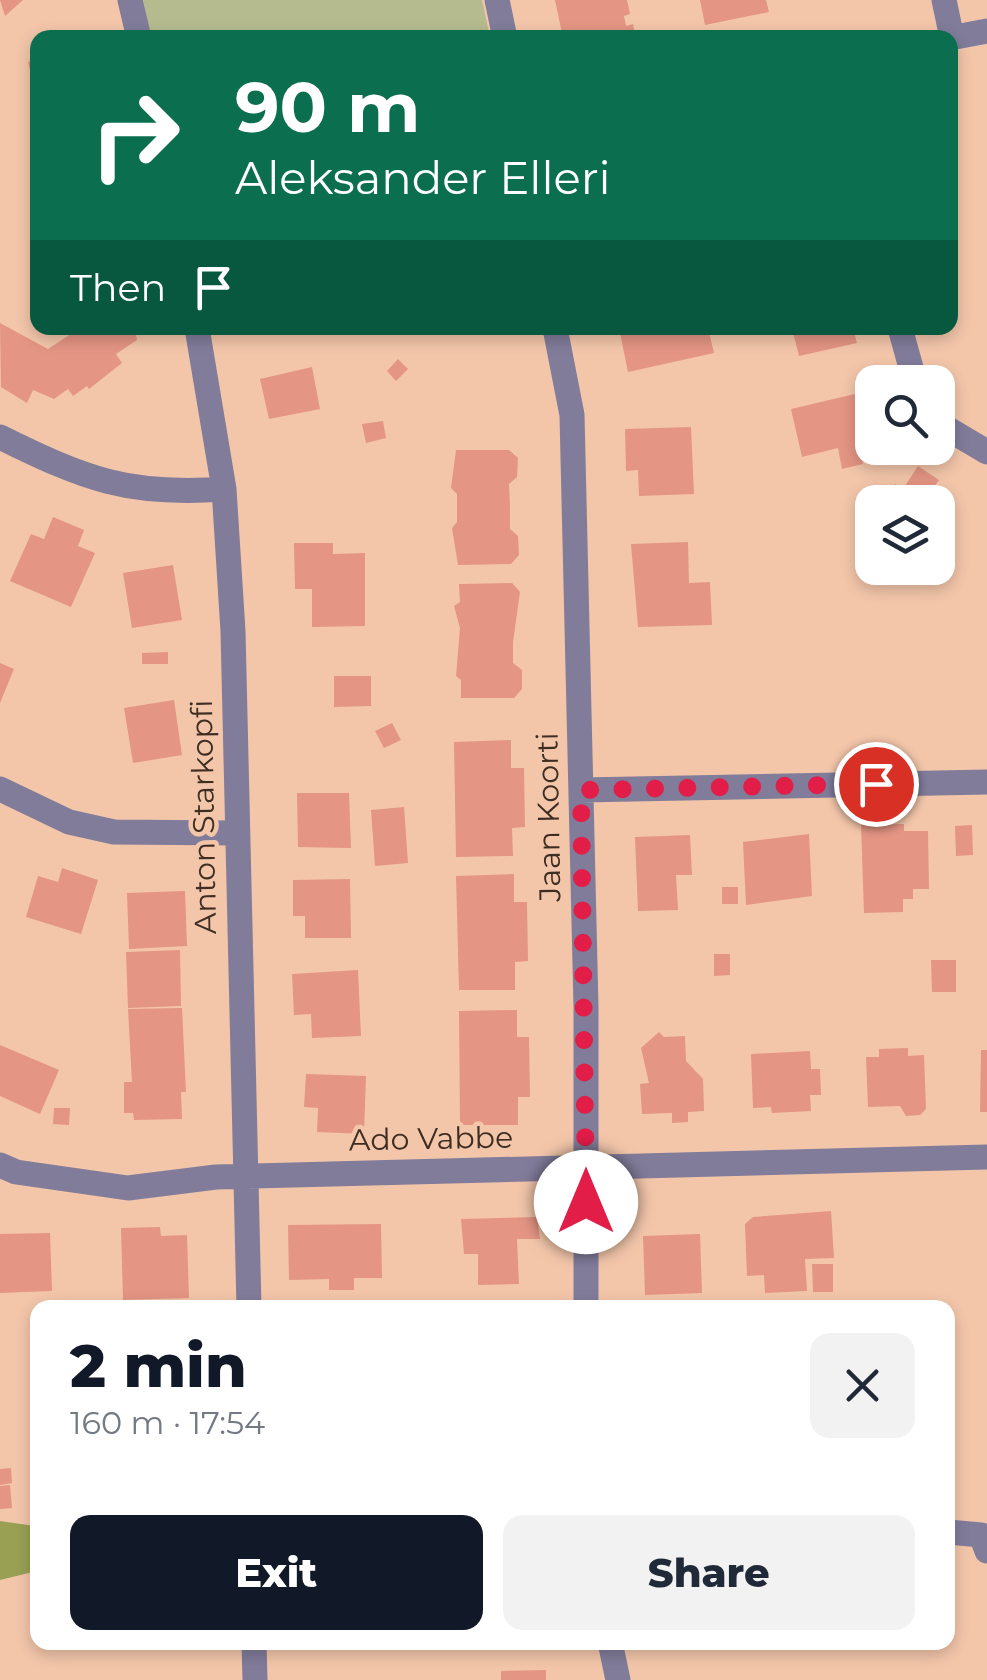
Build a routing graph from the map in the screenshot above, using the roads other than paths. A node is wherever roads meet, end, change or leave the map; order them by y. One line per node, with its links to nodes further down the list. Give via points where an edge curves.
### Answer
1 (130, 0): 4 (street)
2 (497, 0): 5 (street)
3 (944, 0): 6 (street)
4 (137, 30)
5 (503, 30)
6 (950, 30)
7 (987, 30): 8 (street)
8 (958, 36)
9 (198, 335): 16 (street, Anton Starkopfi)
10 (556, 335): 19 (street, Jaan Koorti, via 572,415)
11 (902, 335): 12 (street)
12 (910, 365)
13 (955, 432): 15 (street)
14 (0, 437): 16 (street, via 130,490)
15 (987, 452)
16 (224, 489): 20 (street, Anton Starkopfi)
17 (987, 782): 19 (street)
18 (0, 790): 20 (street, via 69,822 114,832)
19 (581, 790): 23 (street, Jaan Koorti)
20 (236, 832): 24 (street, Anton Starkopfi)
21 (987, 1157): 23 (street, Ado Vabbe)
22 (0, 1165): 24 (street, Ado Vabbe, via 128,1188)
23 (586, 1167): 24 (street, Ado Vabbe); 26 (street, Jaan Koorti)
24 (246, 1176): 25 (street, Anton Starkopfi)
25 (248, 1300)
26 (586, 1300)
27 (955, 1533): 28 (street, via 981,1535)
28 (987, 1550)
29 (254, 1650): 31 (street)
30 (612, 1650): 32 (street)
31 (255, 1680)
32 (618, 1680)

